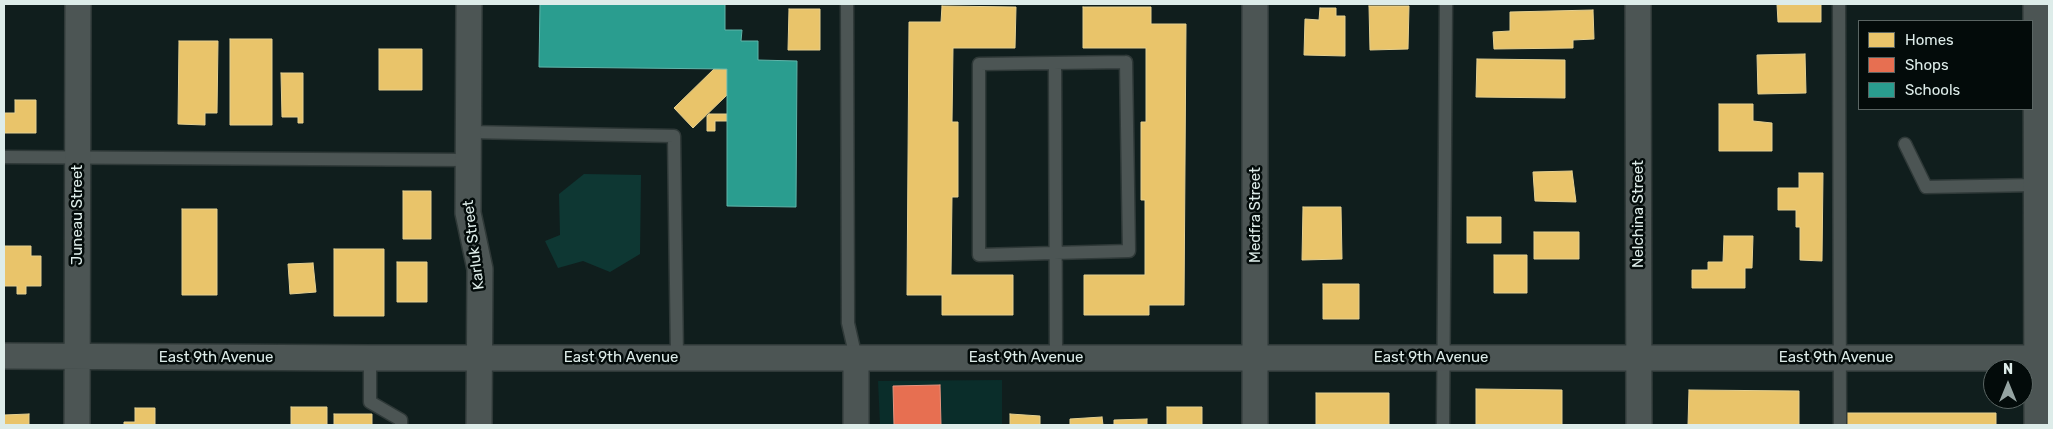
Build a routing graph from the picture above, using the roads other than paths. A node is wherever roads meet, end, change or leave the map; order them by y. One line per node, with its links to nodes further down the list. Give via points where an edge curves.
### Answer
1 (78, 4): 13 (street, Juneau Street)
2 (469, 4): 10 (street, Karluk Street)
3 (847, 4): 22 (lane, via 848,323)
4 (1255, 4): 24 (street, Medfra Street)
5 (1446, 4): 25 (lane)
6 (1638, 4): 26 (street, Nelchina Street)
7 (1839, 4): 27 (lane)
8 (2036, 4): 15 (street)
9 (1055, 63): 16 (lane); 16 (lane, via 1126,62 1129,251); 16 (lane, via 979,64 979,254)
10 (468, 132): 14 (street, Karluk Street); 21 (lane, via 674,136)
11 (1906, 144): 15 (lane, via 1926,187)
12 (4, 157): 13 (lane)
13 (78, 157): 14 (lane); 18 (street, Juneau Street)
14 (468, 160): 20 (street, Karluk Street, via 468,213 480,269)
15 (2036, 185): 28 (street)
16 (1056, 254): 23 (lane)
17 (4, 356): 18 (street, East 9th Avenue)
18 (77, 358): 19 (street, East 9th Avenue); 29 (street, Juneau Street)
19 (370, 358): 20 (street, East 9th Avenue); 30 (lane, via 370,402 401,420)
20 (480, 358): 21 (street, East 9th Avenue); 31 (street, Karluk Street)
21 (677, 358): 22 (street, East 9th Avenue)
22 (856, 358): 23 (street, East 9th Avenue); 32 (street)
23 (1056, 358): 24 (street, East 9th Avenue)
24 (1256, 358): 25 (street, East 9th Avenue); 33 (street, Medfra Street)
25 (1443, 358): 26 (street, East 9th Avenue); 34 (lane)
26 (1639, 358): 27 (street, East 9th Avenue); 35 (street, Nelchina Street)
27 (1840, 358): 28 (street, East 9th Avenue); 36 (lane)
28 (2043, 358): 37 (street)
29 (77, 425)
30 (401, 425)
31 (479, 425)
32 (856, 425)
33 (1255, 425)
34 (1443, 425)
35 (1639, 425)
36 (1840, 425)
37 (2037, 425)

